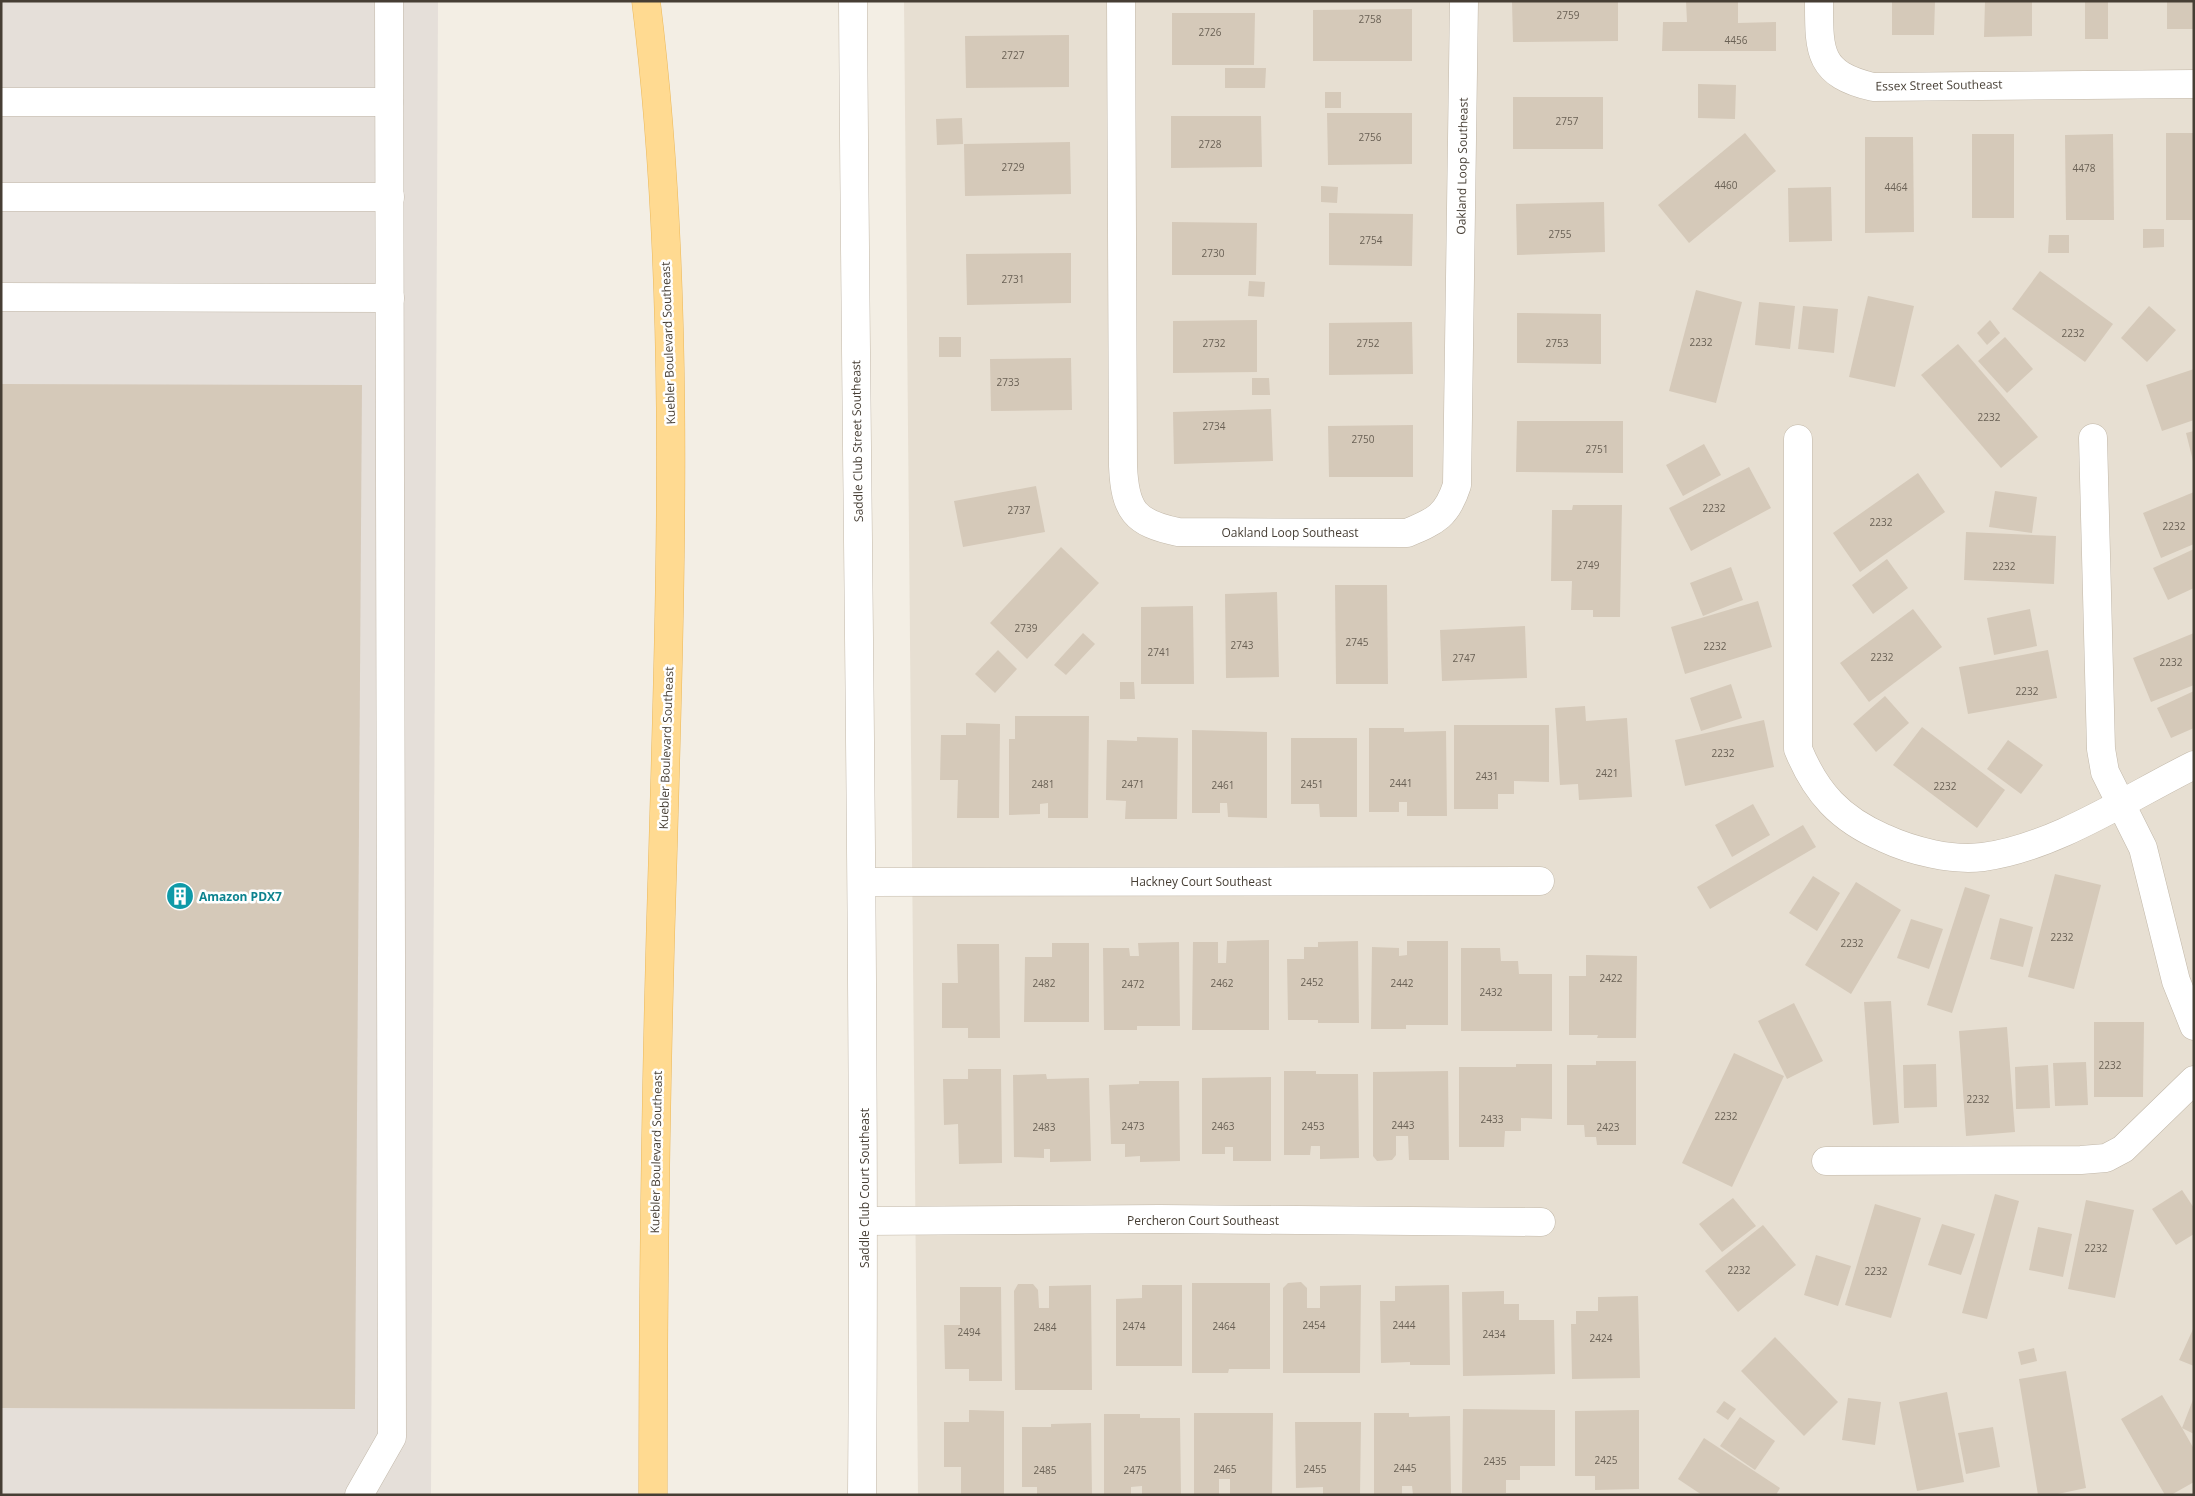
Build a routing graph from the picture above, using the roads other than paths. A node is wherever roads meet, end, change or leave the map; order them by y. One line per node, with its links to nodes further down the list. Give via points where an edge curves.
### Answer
1 (389, 1): 9 (street)
2 (646, 1): 26 (main road, Kuebler Boulevard Southeast, via 664,214 671,444 654,1199)
3 (853, 1): 19 (street, Saddle Club Street Southeast)
4 (1121, 1): 5 (street, Oakland Loop Southeast, via 1123,466 1124,491 1133,511 1153,527 1178,532 1377,533 1407,533 1433,522 1451,504 1457,485)
5 (1464, 1)
6 (1819, 1): 7 (street, Essex Street Southeast, via 1823,55 1834,72 1851,82 1873,87)
7 (2194, 84)
8 (1, 102): 9 (street)
9 (389, 102): 11 (street)
10 (1, 197): 11 (street)
11 (390, 197): 13 (street)
12 (1, 296): 13 (street)
13 (390, 298): 25 (street, via 392,1437)
14 (2093, 438): 17 (street, via 2101,748 2105,772)
15 (1798, 439): 17 (street, via 1798,748 1819,791 1856,823 1907,848 1947,856 1982,858 2018,850)
16 (2194, 764): 17 (street)
17 (2122, 804): 20 (street, via 2143,848 2176,981)
18 (1540, 880): 19 (street, Hackney Court Southeast)
19 (862, 882): 23 (street, Saddle Club Court Southeast)
20 (2194, 1026)
21 (2194, 1080): 22 (street, via 2123,1149 2106,1158)
22 (1826, 1161)
23 (864, 1221): 24 (street, Percheron Court Southeast); 27 (street, Saddle Club Court Southeast)
24 (1541, 1222)
25 (359, 1495)
26 (653, 1495)
27 (862, 1495)

